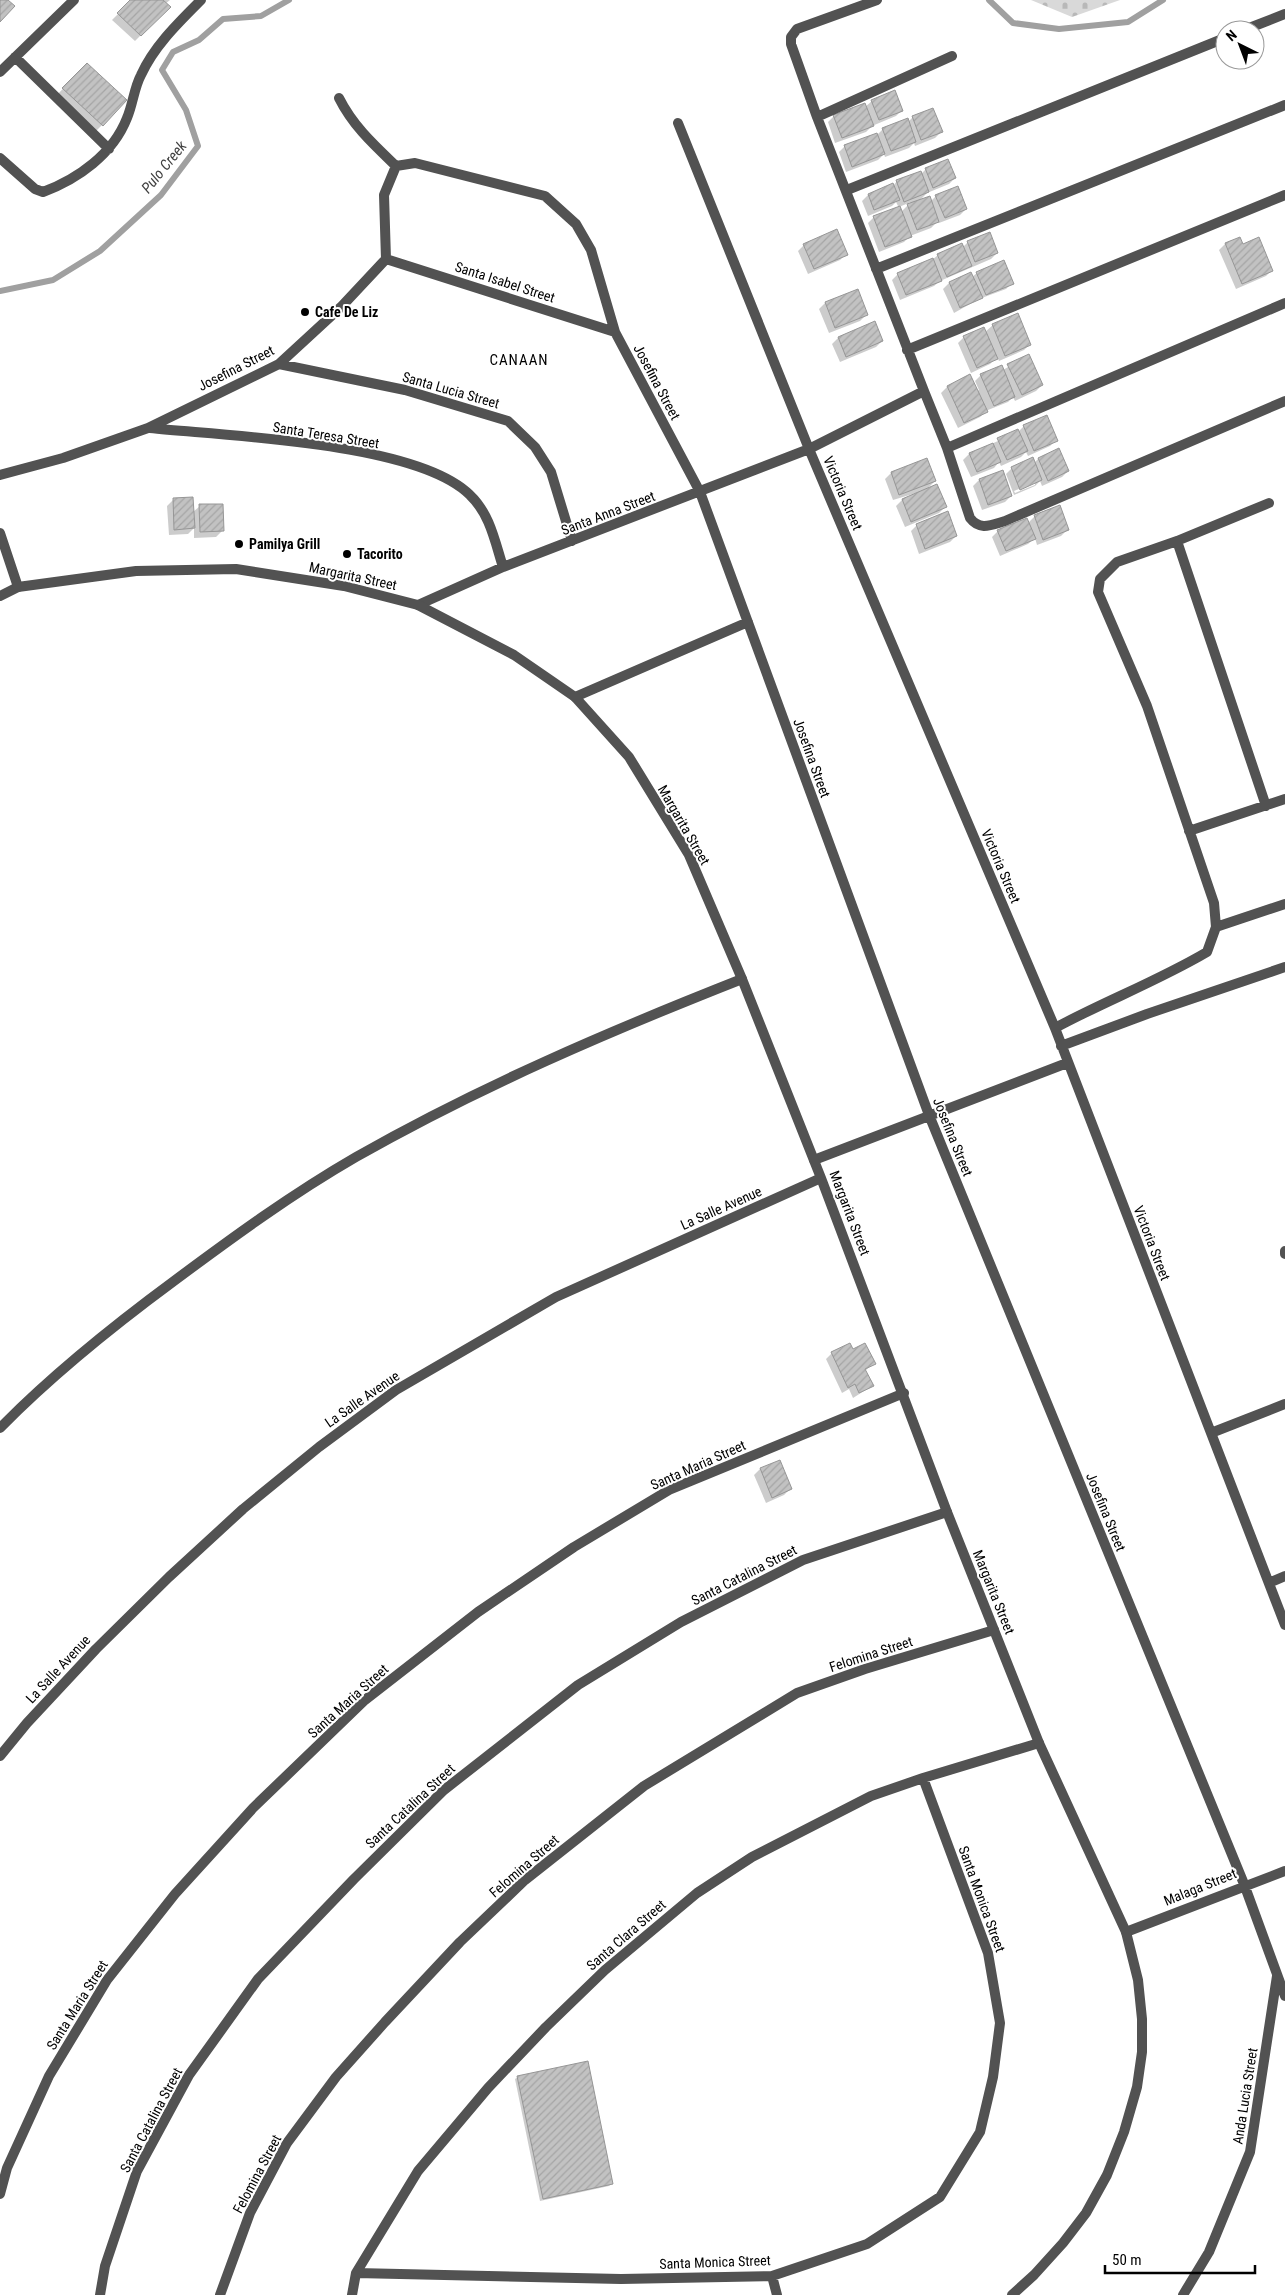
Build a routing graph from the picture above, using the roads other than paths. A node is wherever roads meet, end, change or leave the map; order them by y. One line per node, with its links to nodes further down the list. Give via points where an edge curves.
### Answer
1 (74, 0): 7 (street)
2 (201, 0): 14 (street, via 173,29 140,75 121,132)
3 (877, 0): 12 (street, via 797,29 792,37 791,44)
4 (1285, 14): 5 (street)
5 (1265, 22)
6 (1215, 42): 17 (street)
7 (15, 56): 9 (street); 14 (street)
8 (952, 56): 12 (street)
9 (0, 72)
10 (339, 98): 16 (street, via 360,132)
11 (1285, 105): 20 (street)
12 (817, 117): 17 (street)
13 (678, 123): 29 (street, Victoria Street)
14 (109, 150): 15 (street, via 80,172 43,192)
15 (0, 158)
16 (396, 166): 19 (street, via 384,195); 22 (street, Josefina Street, via 416,162 545,196 576,224 591,250)
17 (847, 190): 20 (street)
18 (1285, 195): 23 (street)
19 (386, 259): 22 (street, Santa Isabel Street); 24 (street, Josefina Street, via 342,306)
20 (876, 269): 23 (street)
21 (1285, 303): 28 (street)
22 (615, 332): 31 (street, Josefina Street)
23 (907, 350): 25 (street)
24 (279, 364): 27 (street, Josefina Street); 34 (street, Santa Lucia Street, via 405,390 508,420 535,447 551,472)
25 (924, 390): 28 (street); 29 (street, Santa Anna Street)
26 (1285, 401): 28 (street, via 1005,521 983,527 970,518)
27 (148, 428): 30 (street, Josefina Street, via 63,458); 36 (street, Santa Teresa Street, via 348,449 444,476 470,495 488,520)
28 (947, 448)
29 (809, 449): 31 (street, Santa Anna Street); 49 (street, Victoria Street)
30 (0, 475)
31 (700, 492): 34 (street, Santa Anna Street); 40 (street, Josefina Street)
32 (1269, 503): 35 (street)
33 (0, 533): 37 (street)
34 (572, 541): 36 (street, Santa Anna Street)
35 (1177, 542): 43 (street); 44 (street, via 1117,562 1100,579 1098,592 1147,706)
36 (503, 567): 39 (street, Santa Anna Street)
37 (18, 587): 38 (street, Margarita Street); 39 (street, Margarita Street, via 136,570 236,569 344,586)
38 (0, 596)
39 (418, 605): 41 (street, Margarita Street, via 514,655)
40 (748, 622): 41 (street); 52 (street, Josefina Street)
41 (575, 697): 48 (street, Margarita Street, via 628,757 688,855)
42 (1285, 799): 43 (street)
43 (1266, 806): 44 (street)
44 (1189, 831): 46 (street, via 1214,903)
45 (1285, 904): 46 (street)
46 (1216, 927): 49 (street, via 1207,952)
47 (1285, 967): 50 (street)
48 (742, 979): 53 (street, Margarita Street); 57 (street, via 617,1028 462,1101 356,1158 254,1221 128,1314 32,1395)
49 (1055, 1028): 50 (street, Victoria Street)
50 (1061, 1046): 51 (street, Victoria Street)
51 (1067, 1063): 52 (street); 58 (street, Victoria Street)
52 (929, 1115): 53 (street); 68 (street, Josefina Street)
53 (814, 1160): 54 (street, Margarita Street)
54 (821, 1178): 55 (street, Margarita Street); 65 (street, La Salle Avenue, via 556,1297 396,1390 304,1459 189,1558 96,1649)
55 (904, 1393): 59 (street, Margarita Street); 72 (street, Santa Maria Street, via 669,1490 574,1547 486,1607 365,1700 253,1808 175,1894 107,1980 49,2076 7,2168)
56 (1285, 1404): 58 (street)
57 (0, 1428)
58 (1211, 1434): 61 (street, Victoria Street)
59 (947, 1512): 63 (street, Margarita Street); 75 (street, Santa Catalina Street, via 803,1560 681,1622 578,1685 444,1790 258,1979 189,2075 137,2171 105,2266)
60 (1285, 1576): 61 (street)
61 (1269, 1583): 62 (street, Victoria Street)
62 (1285, 1625)
63 (994, 1630): 64 (street, Margarita Street); 76 (street, Felomina Street, via 797,1693 644,1786 525,1880 460,1942 385,2022 336,2077 287,2143 250,2213)
64 (1039, 1744): 66 (street, Santa Clara Street); 69 (street, Margarita Street)
65 (0, 1756)
66 (923, 1778): 73 (street, Santa Clara Street, via 871,1796 752,1857 697,1893 605,1970 488,2088 418,2171); 74 (street, Santa Monica Street, via 988,1953 1000,2023 993,2078 980,2132 940,2197 866,2244)
67 (1285, 1870): 68 (street, Malaga Street)
68 (1244, 1884): 69 (street, Malaga Street); 70 (street, Josefina Street)
69 (1126, 1932): 79 (street, Margarita Street, via 1138,1980 1142,2052 1137,2087 1124,2132 1108,2175 1086,2212 1063,2243)
70 (1277, 1976): 71 (street, Josefina Street); 80 (street, Anda Lucia Street, via 1250,2152 1209,2252)
71 (1285, 1996)
72 (0, 2194)
73 (356, 2273): 74 (street, Santa Monica Street, via 621,2279); 77 (street, Santa Clara Street)
74 (772, 2276): 78 (street)
75 (100, 2295)
76 (220, 2295)
77 (352, 2295)
78 (777, 2295)
79 (1012, 2295)
80 (1183, 2295)

